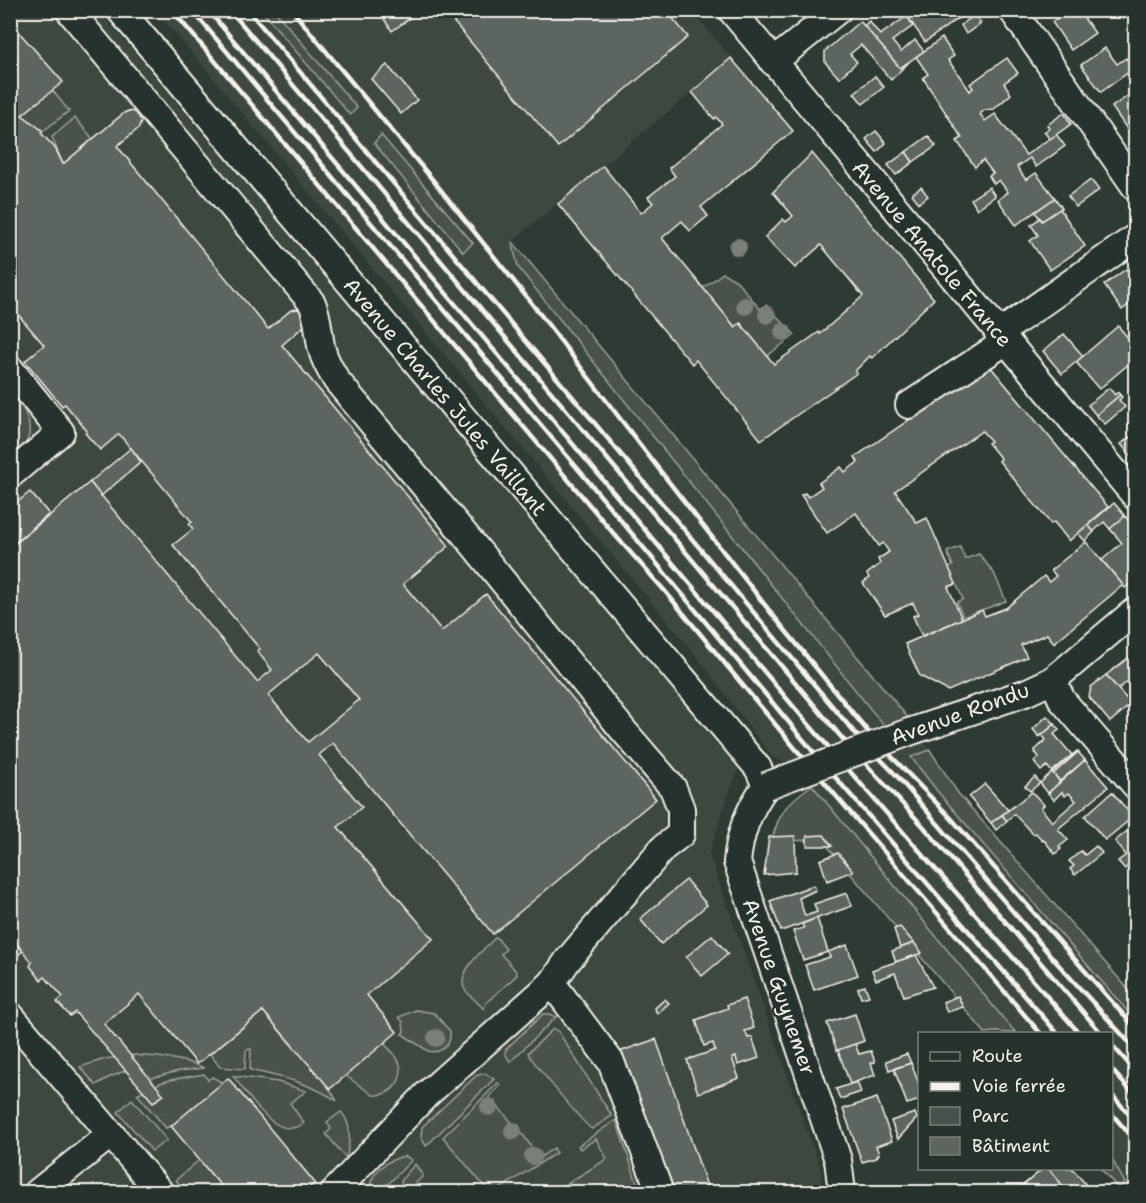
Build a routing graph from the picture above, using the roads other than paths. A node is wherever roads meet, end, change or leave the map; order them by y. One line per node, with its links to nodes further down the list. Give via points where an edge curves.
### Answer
1 (69, 10): 18 (street, via 312,303 326,363 337,381 674,788 681,808 681,834 663,848)
2 (120, 10): 16 (street, Avenue Charles Jules Vaillant, via 758,768)
3 (731, 10): 6 (street, Avenue Anatole France)
4 (838, 10): 6 (street)
5 (1012, 10): 7 (street)
6 (773, 62): 9 (street, Avenue Anatole France)
7 (1136, 188)
8 (1136, 237): 9 (street)
9 (1002, 338): 11 (street); 13 (street, Avenue Anatole France)
10 (10, 369): 12 (street, via 61,432)
11 (909, 405)
12 (10, 475)
13 (1136, 497)
14 (1136, 610): 15 (street, Avenue Rondu)
15 (1053, 680): 16 (street, Avenue Rondu, bridge); 17 (street, via 1062,700)
16 (766, 786): 25 (street, Avenue Guynemer, via 740,836 737,862 838,1160)
17 (1136, 786)
18 (552, 983): 21 (street, via 426,1095); 24 (street, via 611,1062)
19 (10, 1015): 20 (street)
20 (111, 1134): 22 (street); 23 (street)
21 (344, 1189)
22 (38, 1192)
23 (160, 1192)
24 (660, 1192)
25 (842, 1192)

